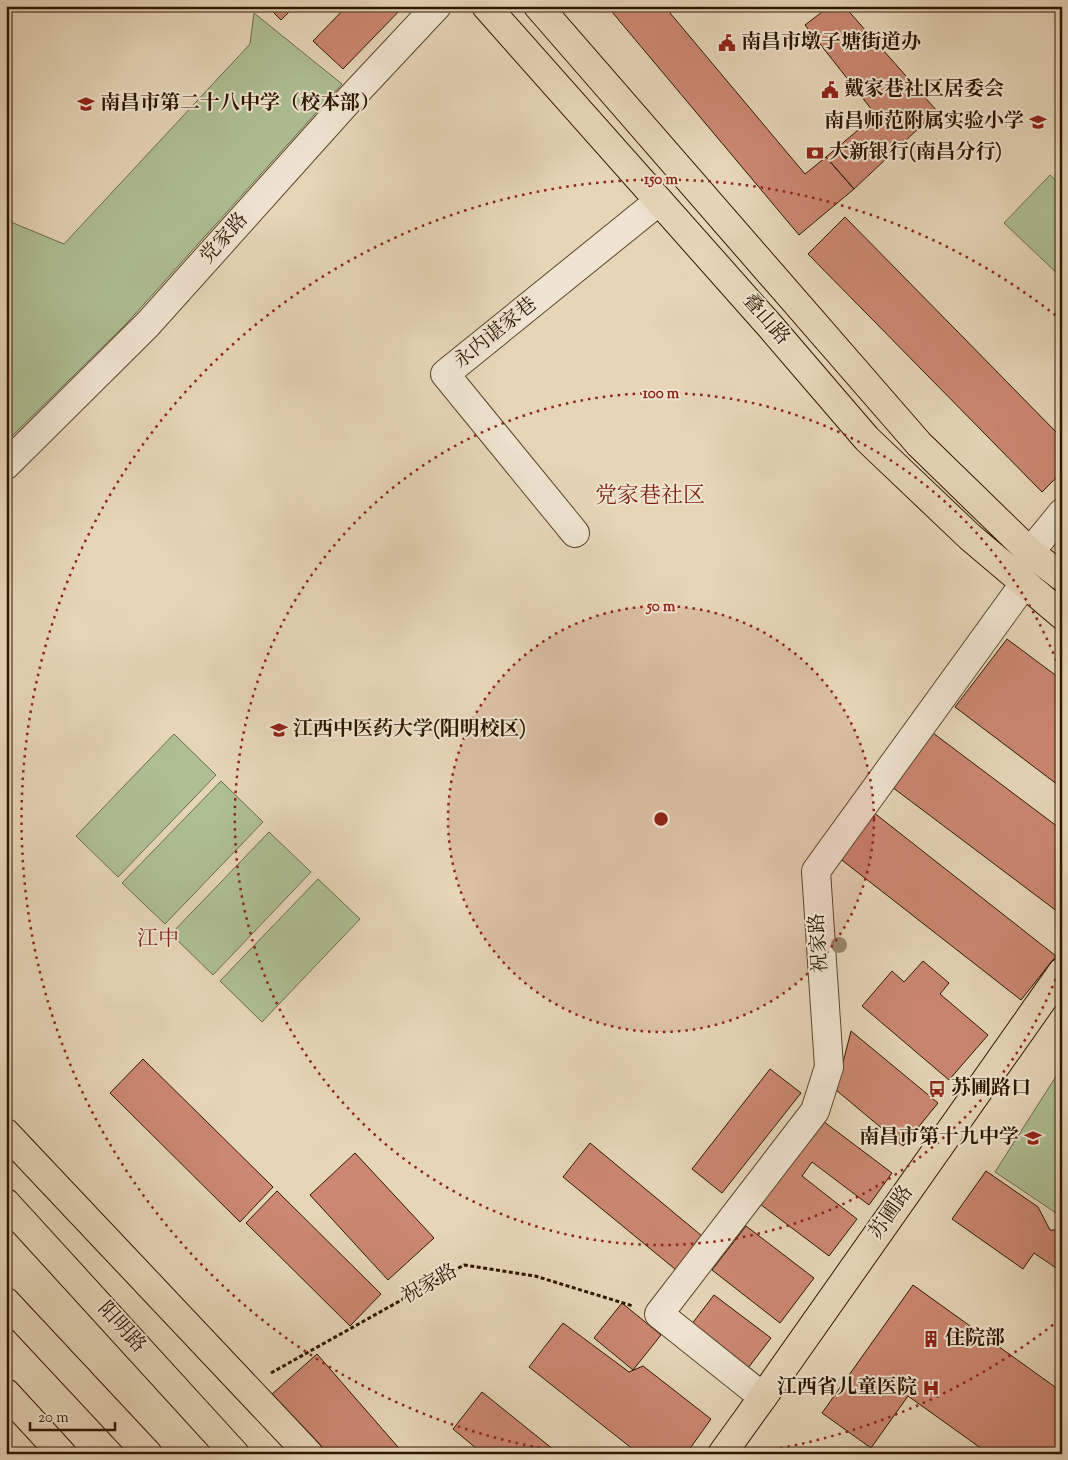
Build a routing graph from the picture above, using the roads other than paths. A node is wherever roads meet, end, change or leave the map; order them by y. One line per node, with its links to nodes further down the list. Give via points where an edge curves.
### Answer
1 (437, 6): 5 (street, 党家路, via 148,324)
2 (486, 6): 4 (main road, 叠山路)
3 (538, 6): 8 (main road, 叠山路, via 919,444)
4 (659, 201): 7 (street, 永内谌家巷, via 445,374); 10 (main road, 叠山路, via 867,439 970,538)
5 (6, 465)
6 (1062, 513): 8 (street)
7 (575, 533)
8 (1030, 552): 9 (main road, 叠山路)
9 (1062, 577)
10 (1024, 584): 11 (main road, 叠山路); 17 (street, 祝家路, via 816,871 829,1067 815,1110 659,1314)
11 (1062, 615)
12 (1062, 972): 17 (main road, 苏圃路)
13 (6, 1133): 21 (main road)
14 (6, 1203): 20 (main road, 阳明路)
15 (6, 1302): 19 (main road)
16 (6, 1393): 18 (main road)
17 (763, 1397): 22 (main road, 苏圃路)
18 (62, 1454)
19 (148, 1454)
20 (235, 1454)
21 (309, 1454)
22 (722, 1454)

